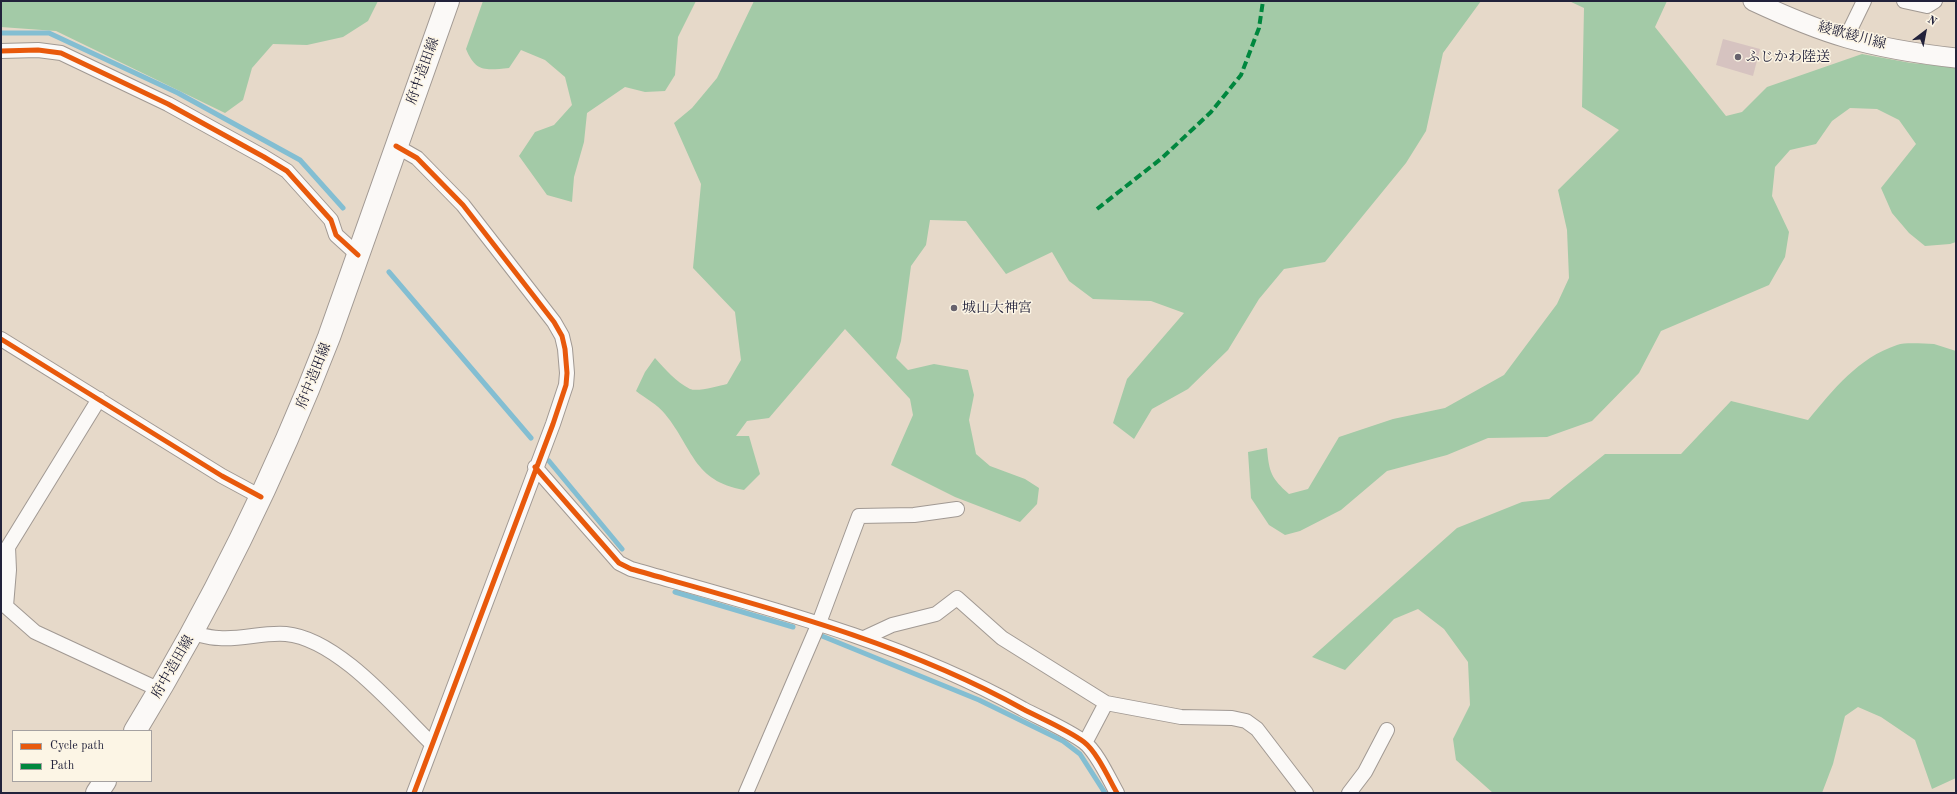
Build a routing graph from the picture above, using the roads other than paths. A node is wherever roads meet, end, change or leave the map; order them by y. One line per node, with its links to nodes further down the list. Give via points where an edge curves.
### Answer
1 (448, 1): 9 (main road, 府中造田線)
2 (1752, 1): 6 (main road, 綾歌綾川線)
3 (1864, 1): 6 (street)
4 (1904, 1): 5 (street, via 1927,6)
5 (1935, 1)
6 (1846, 38): 8 (main road, 綾歌綾川線)
7 (1, 51): 10 (street, via 38,50 61,53 168,104 264,157 287,171 331,220 336,235)
8 (1956, 58)
9 (396, 146): 10 (main road, 府中造田線); 13 (street, via 417,158 463,205 544,308 562,336 566,385)
10 (358, 255): 14 (main road, 府中造田線, via 309,388)
11 (1, 339): 12 (street)
12 (98, 399): 14 (street, via 222,476); 16 (street, via 8,547 10,570)
13 (535, 467): 17 (street, via 619,563 630,569); 24 (street)
14 (261, 497): 18 (main road, 府中造田線)
15 (957, 509): 17 (street, via 914,515 860,516)
16 (3, 604): 20 (street, via 35,632)
17 (819, 623): 19 (street); 29 (street)
18 (192, 633): 20 (main road, 府中造田線); 24 (street, via 219,638 286,634 314,641 366,679)
19 (864, 638): 21 (street, via 892,625 936,614 957,598 1002,638); 25 (street, via 928,662 999,695)
20 (160, 690): 22 (main road, 府中造田線)
21 (1106, 703): 25 (street); 31 (street, via 1181,717 1232,718 1246,721 1257,729)
22 (137, 730)
23 (1387, 730): 32 (street, via 1365,772)
24 (431, 743): 28 (street)
25 (1085, 743): 30 (street, via 1099,761)
26 (104, 782): 27 (main road)
27 (97, 793)
28 (414, 793)
29 (746, 793)
30 (1117, 793)
31 (1306, 793)
32 (1348, 793)

